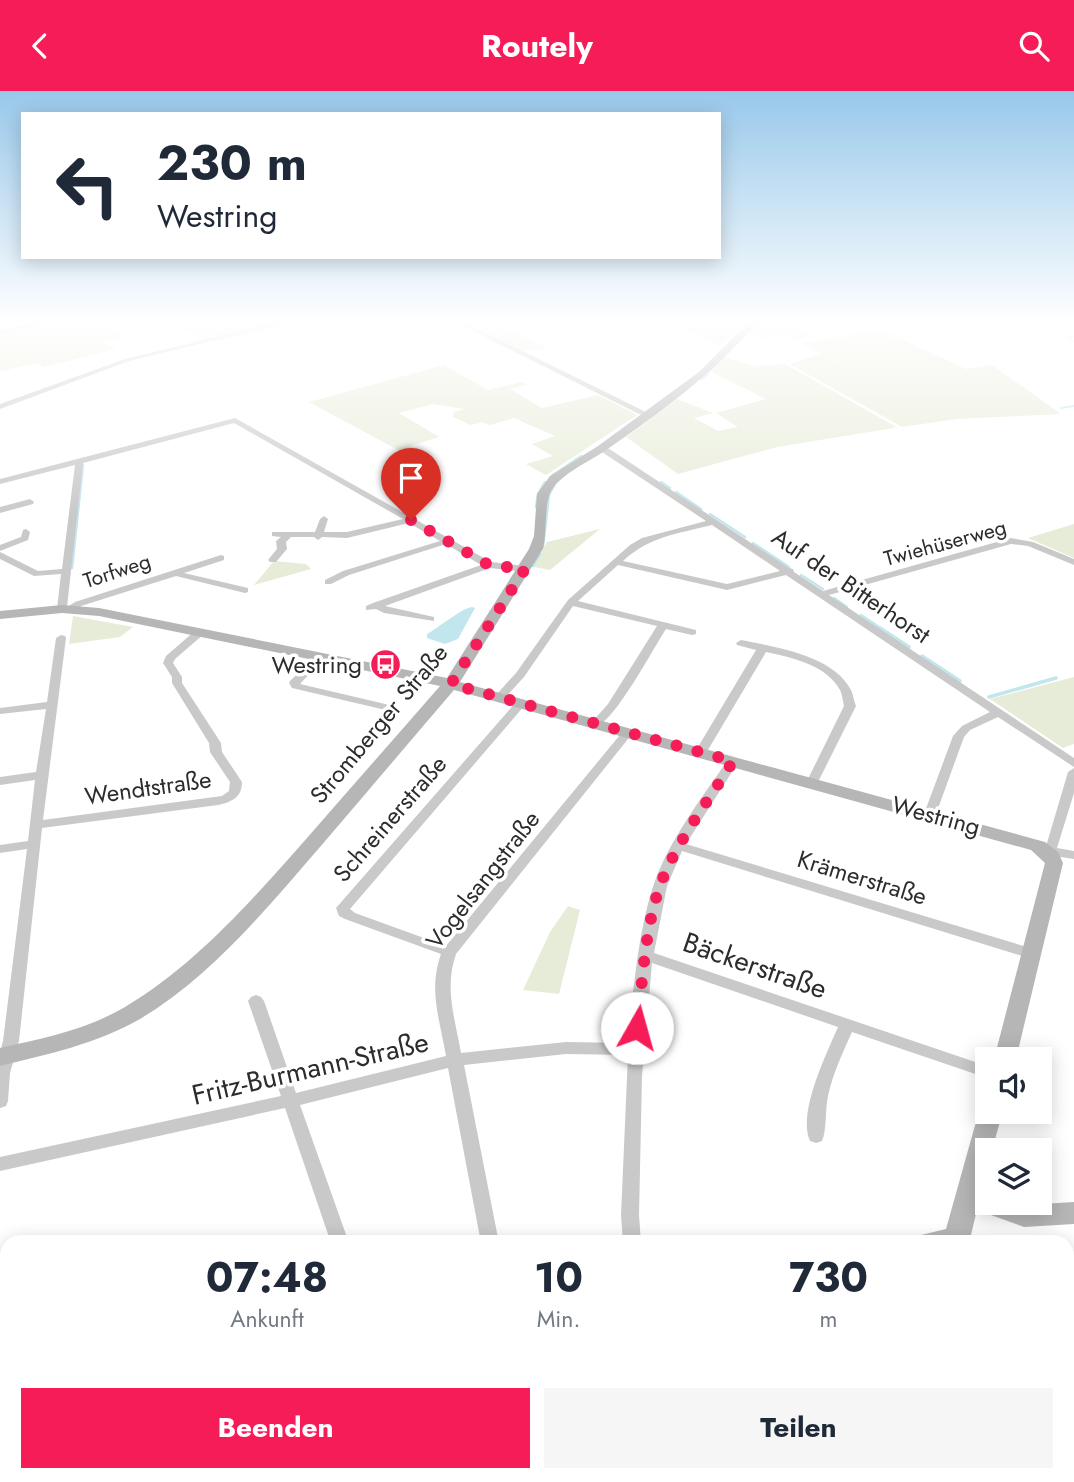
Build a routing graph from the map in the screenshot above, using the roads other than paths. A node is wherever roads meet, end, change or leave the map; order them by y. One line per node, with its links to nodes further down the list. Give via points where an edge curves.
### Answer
1 (51, 388): 4 (street)
2 (593, 388): 5 (street)
3 (685, 388): 5 (main road, Stromberger Straße)
4 (0, 407)
5 (648, 415): 6 (main road, Stromberger Straße)
6 (602, 448): 13 (street, Auf der Bitterhorst); 26 (main road, Stromberger Straße, via 548,486 543,494 540,536)
7 (79, 461): 8 (street); 12 (street, via 235,420); 28 (street)
8 (0, 482)
9 (30, 504): 10 (street)
10 (0, 510)
11 (324, 519): 17 (street)
12 (411, 520): 17 (street, via 367,533); 18 (street)
13 (715, 522): 23 (street, via 645,540); 27 (street, Auf der Bitterhorst)
14 (26, 532): 19 (street, via 26,538)
15 (275, 534): 16 (street)
16 (287, 536): 17 (street); 22 (street)
17 (318, 537)
18 (448, 541): 25 (street); 30 (street)
19 (0, 548)
20 (0, 555): 28 (street, via 37,574)
21 (220, 558): 29 (street, Torfweg)
22 (273, 560)
23 (616, 562): 27 (street, via 727,587); 33 (street)
24 (1074, 562): 32 (street, Twiehüserweg, via 1011,541)
25 (489, 565): 26 (street); 36 (street, via 374,607)
26 (525, 569): 44 (main road, Stromberger Straße)
27 (790, 571): 32 (street, Auf der Bitterhorst)
28 (66, 572): 34 (street)
29 (177, 572): 31 (street, Torfweg); 34 (street, Torfweg)
30 (328, 582)
31 (245, 590)
32 (823, 594): 50 (street, Auf der Bitterhorst)
33 (571, 602): 37 (street); 45 (street)
34 (67, 609): 35 (main road, Westring); 38 (main road, Westring)
35 (0, 615)
36 (429, 619)
37 (663, 625): 39 (street); 51 (street)
38 (200, 632): 43 (main road, Westring); 61 (street, Wendtstraße, via 168,663 236,782 233,795 213,802)
39 (692, 632)
40 (61, 638): 47 (street)
41 (741, 643): 42 (street)
42 (762, 649): 53 (street); 59 (street, via 803,658 842,683 849,694 850,706)
43 (320, 657): 44 (main road, Westring); 48 (street, via 296,686)
44 (451, 684): 45 (main road, Westring); 74 (main road, Stromberger Straße, via 271,891 194,968 105,1027 77,1039)
45 (500, 697): 46 (main road, Westring)
46 (521, 703): 51 (main road, Westring); 67 (street, Schreinerstraße, via 343,908 350,916)
47 (52, 705): 49 (street); 57 (street)
48 (394, 709)
49 (0, 711)
50 (1000, 712): 55 (street, Auf der Bitterhorst); 60 (street, via 959,736)
51 (597, 723): 52 (main road, Westring)
52 (628, 732): 53 (main road, Westring); 67 (street, Vogelsangstraße)
53 (701, 752): 54 (main road, Westring)
54 (733, 761): 59 (main road, Westring); 63 (street)
55 (1074, 763)
56 (1074, 772): 65 (street, via 1054,845)
57 (42, 775): 58 (street); 61 (street)
58 (0, 781)
59 (812, 783): 60 (main road, Westring)
60 (930, 814): 65 (main road, Westring, via 1028,841)
61 (37, 825): 62 (street)
62 (34, 844): 64 (street); 74 (street, via 11,1041)
63 (680, 846): 68 (street, Krämerstraße); 69 (street, via 656,901)
64 (0, 849)
65 (1046, 851): 66 (street); 68 (main road, via 1054,863)
66 (1074, 855)
67 (449, 953): 75 (street, Vogelsangstraße, via 441,990)
68 (1032, 954): 72 (main road)
69 (646, 957): 71 (street, Bäckerstraße); 73 (street)
70 (256, 1001): 78 (street)
71 (847, 1025): 76 (street, Bäckerstraße); 80 (street, Bäckerstraße, via 817,1097)
72 (1008, 1047)
73 (635, 1049): 75 (street, Fritz-Burmann-Straße, via 566,1048); 86 (street)
74 (3, 1056): 77 (street)
75 (454, 1060): 78 (street, Fritz-Burmann-Straße); 85 (street, Vogelsangstraße)
76 (975, 1068)
77 (0, 1101)
78 (289, 1101): 81 (street, Fritz-Burmann-Straße); 84 (street)
79 (988, 1124): 82 (main road)
80 (816, 1136)
81 (0, 1164)
82 (969, 1196): 83 (main road, via 1024,1216); 87 (main road)
83 (1074, 1213)
84 (337, 1235)
85 (488, 1235)
86 (632, 1235)
87 (957, 1235)

